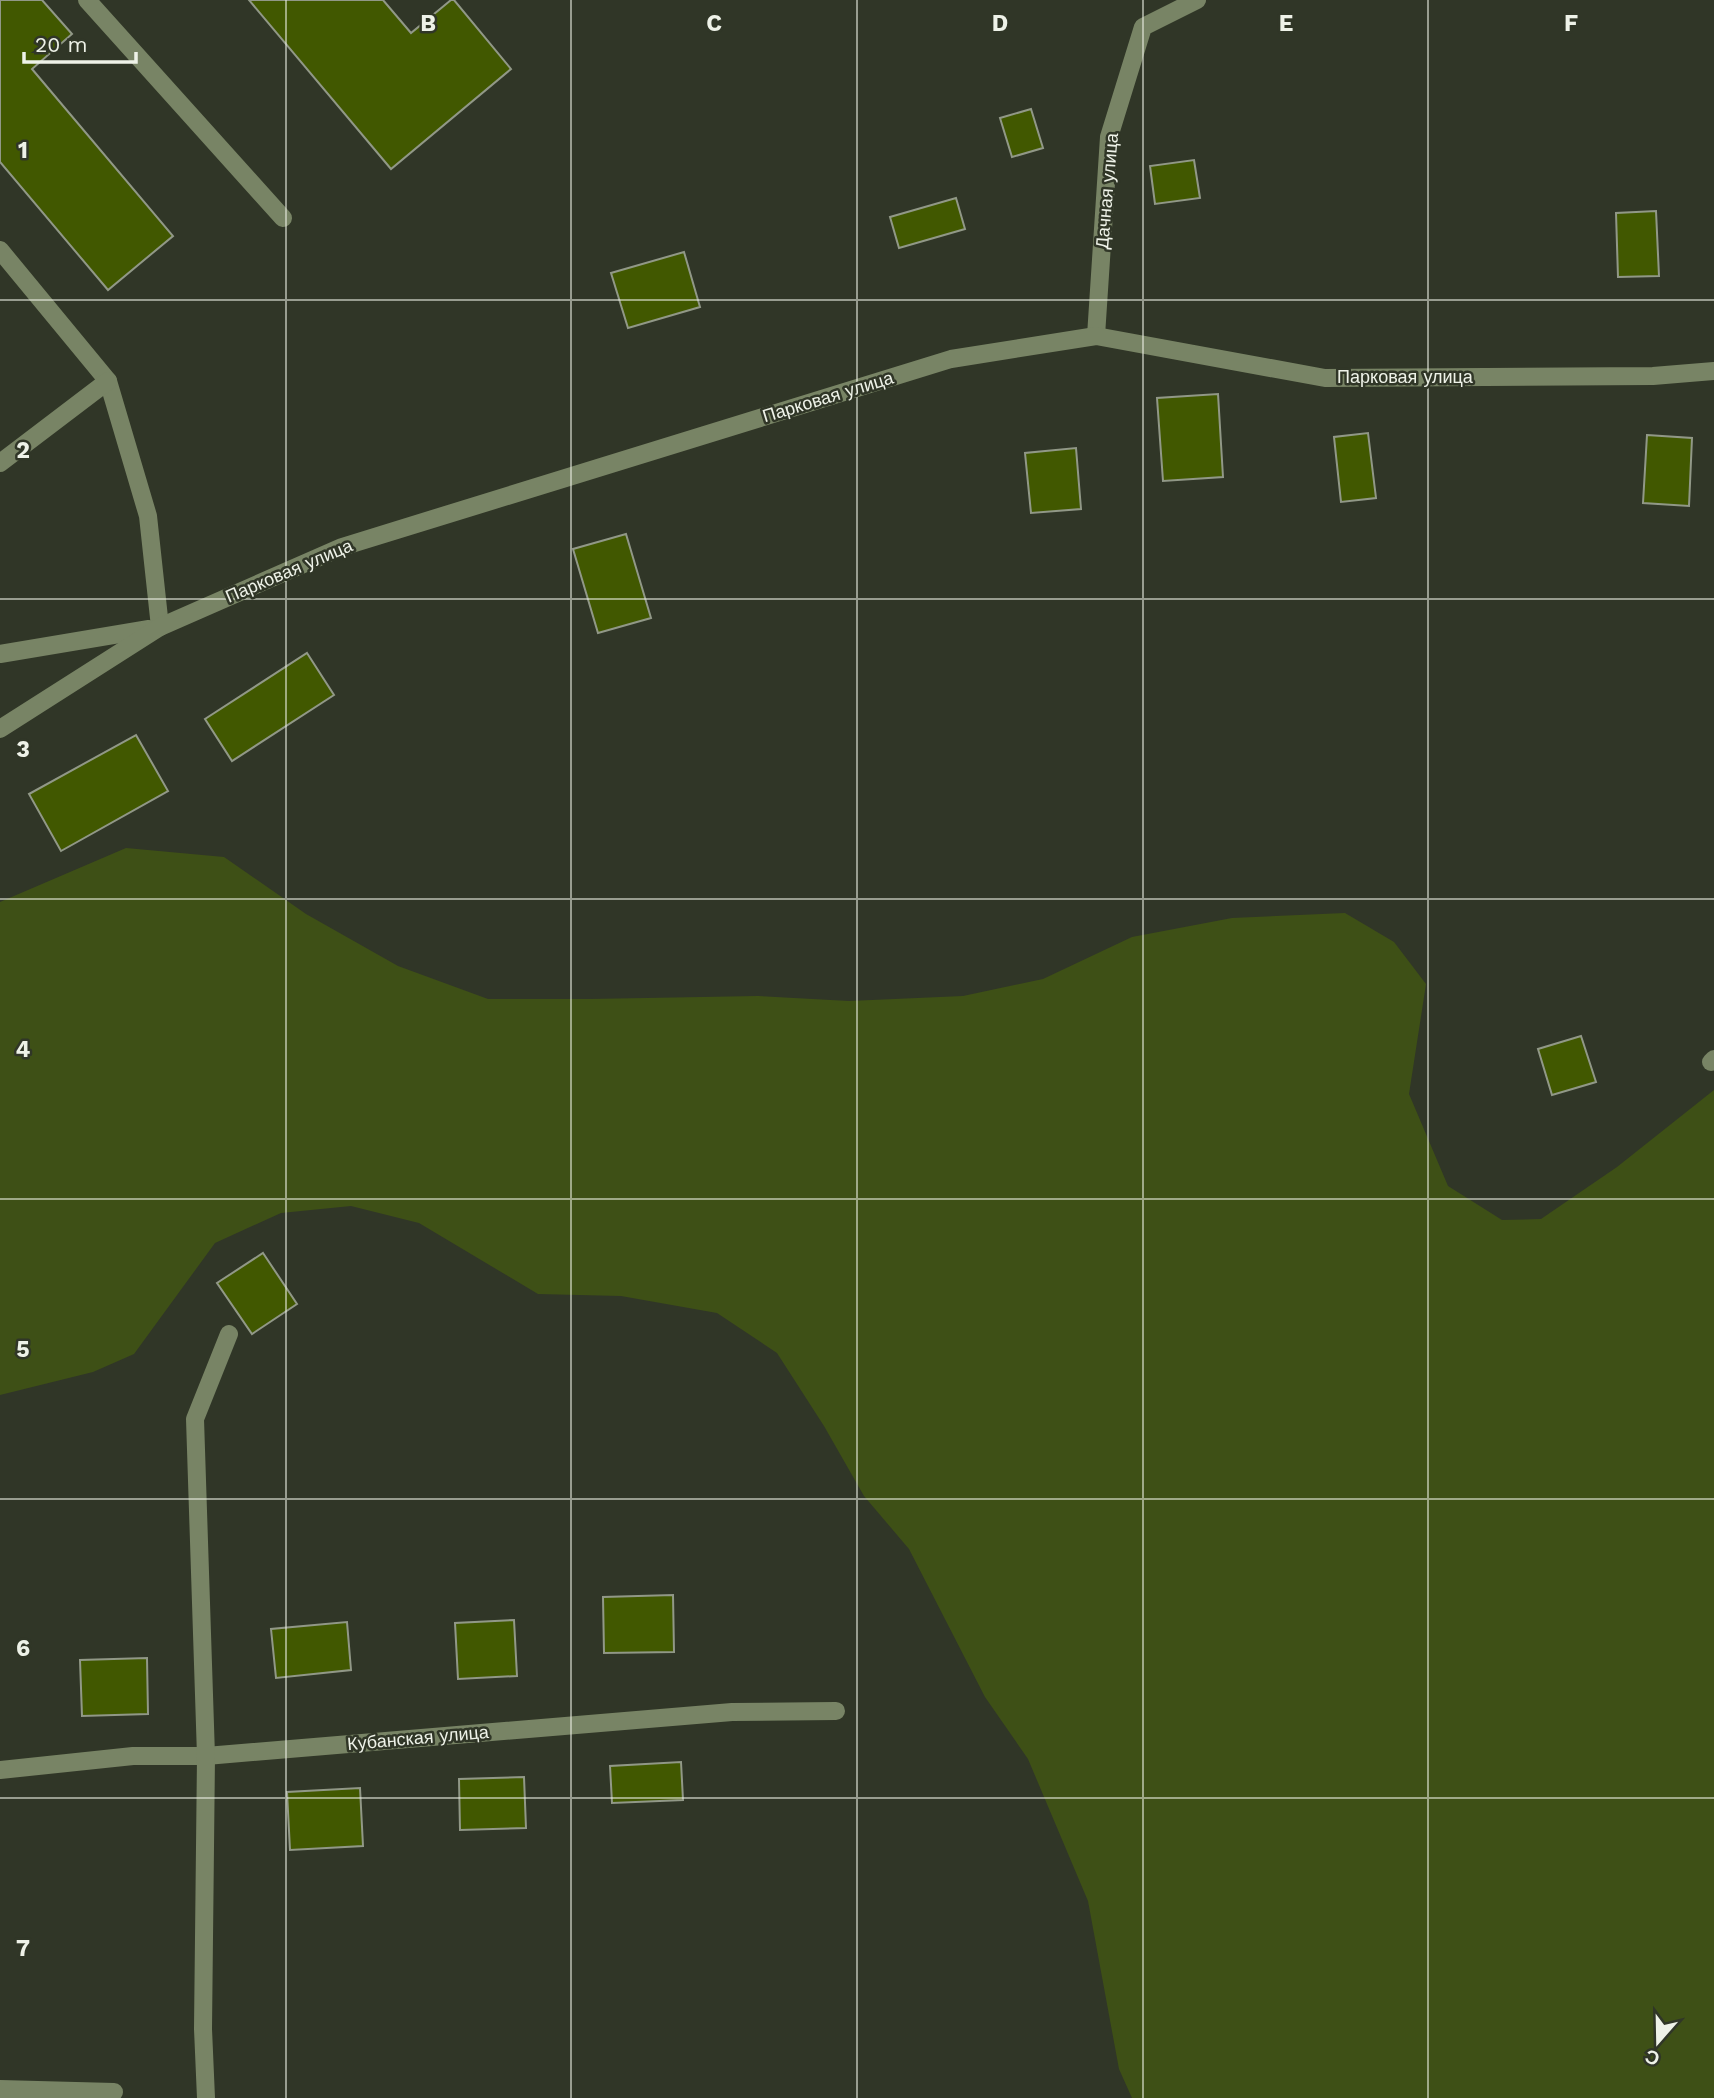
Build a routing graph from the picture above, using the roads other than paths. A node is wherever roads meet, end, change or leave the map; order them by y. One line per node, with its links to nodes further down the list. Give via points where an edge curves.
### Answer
1 (87, 0): 3 (street)
2 (1197, 0): 5 (street, Дачная улица, via 1143,27 1110,137)
3 (284, 218)
4 (0, 250): 7 (street)
5 (1096, 336): 6 (street, Парковая улица, via 1325,378 1653,376); 9 (street, Парковая улица, via 951,359 342,547)
6 (1714, 371)
7 (108, 381): 8 (street); 9 (street, via 148,516)
8 (0, 463)
9 (160, 627): 10 (street); 11 (street, Парковая улица)
10 (0, 654)
11 (0, 729)
12 (229, 1334): 14 (street, via 195,1419)
13 (836, 1711): 14 (street, Кубанская улица, via 732,1712)
14 (206, 1756): 15 (street, Кубанская улица, via 134,1756); 18 (street)
15 (0, 1770)
16 (0, 2089): 17 (street)
17 (114, 2092)
18 (206, 2098)

